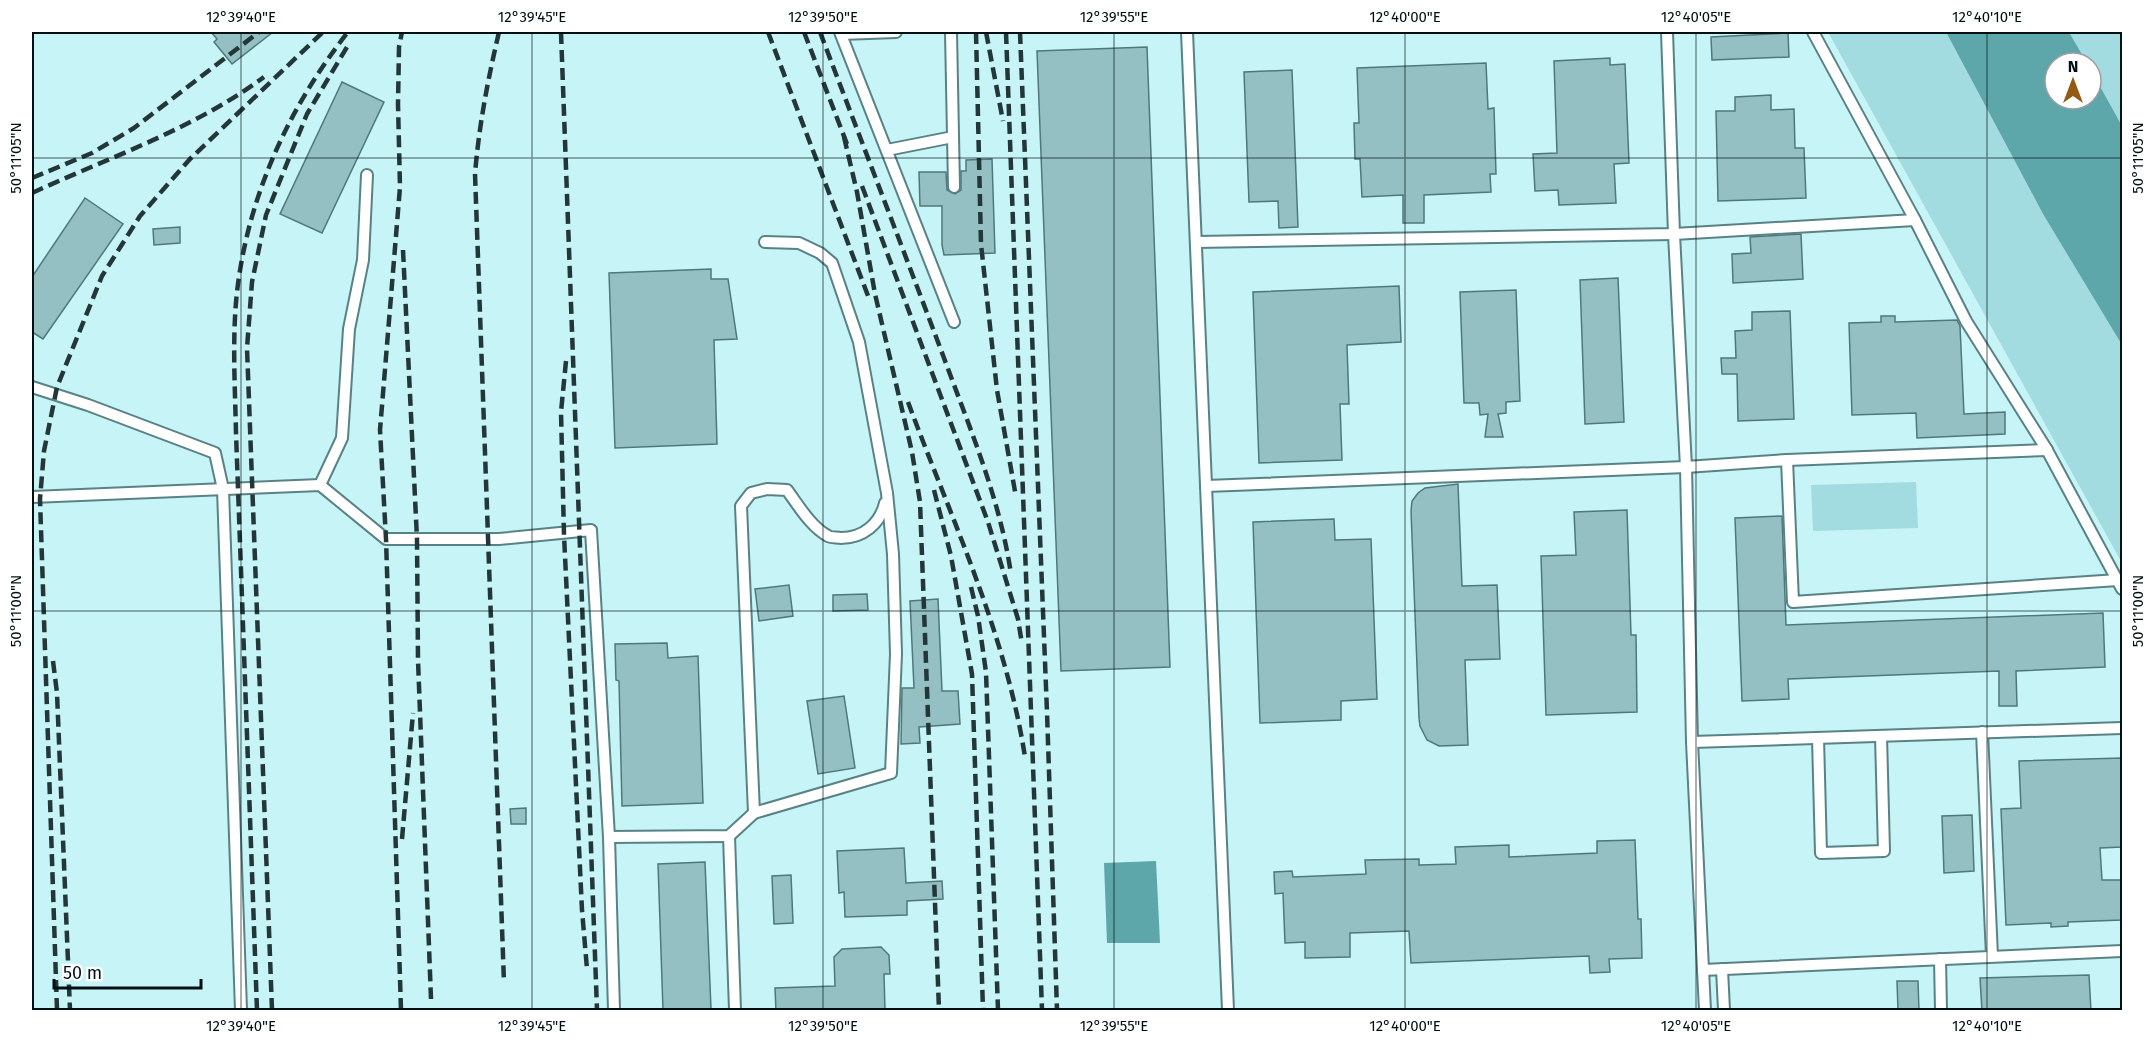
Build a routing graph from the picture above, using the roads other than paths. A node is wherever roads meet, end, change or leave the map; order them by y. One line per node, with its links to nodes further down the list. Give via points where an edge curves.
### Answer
1 (865, 32): 2 (lane); 7 (lane)
2 (896, 32)
3 (951, 32): 8 (lane)
4 (1187, 32): 15 (lane)
5 (1667, 32): 13 (lane)
6 (1813, 32): 12 (lane)
7 (840, 33): 9 (lane)
8 (953, 137): 9 (lane); 11 (lane)
9 (887, 150): 16 (lane)
10 (367, 175): 21 (lane, via 363,260 349,329 342,438)
11 (954, 187)
12 (1915, 220): 13 (lane); 18 (lane, via 1966,321)
13 (1674, 234): 15 (lane); 20 (lane)
14 (765, 242): 24 (lane, via 799,243 832,263 859,342)
15 (1196, 242): 22 (lane)
16 (954, 322)
17 (32, 387): 23 (lane, via 215,453)
18 (2047, 450): 19 (lane); 26 (lane)
19 (1786, 460): 20 (lane); 26 (lane, via 1793,602)
20 (1686, 467): 22 (lane); 31 (lane)
21 (320, 485): 23 (lane); 34 (lane, via 386,539 499,538 591,530)
22 (1206, 486): 43 (lane)
23 (223, 489): 25 (lane); 40 (lane)
24 (887, 493): 32 (lane, via 896,654 891,773); 32 (lane, via 883,513 869,530 850,538 829,537 815,526 787,490 751,493 741,506)
25 (32, 497)
26 (2120, 585)
27 (2122, 728): 28 (lane)
28 (1982, 732): 29 (lane); 36 (lane)
29 (1881, 736): 30 (lane); 30 (lane, via 1884,851 1821,852)
30 (1818, 738): 31 (lane)
31 (1692, 742): 39 (lane)
32 (754, 813): 33 (lane)
33 (729, 836): 34 (lane); 42 (lane)
34 (609, 837): 41 (lane)
35 (2122, 951): 36 (lane)
36 (1992, 956): 37 (lane)
37 (1940, 959): 38 (lane); 46 (lane)
38 (1722, 969): 39 (lane); 45 (lane)
39 (1703, 970): 44 (lane)
40 (241, 1011)
41 (614, 1011)
42 (735, 1011)
43 (1228, 1011)
44 (1705, 1011)
45 (1724, 1011)
46 (1941, 1011)

